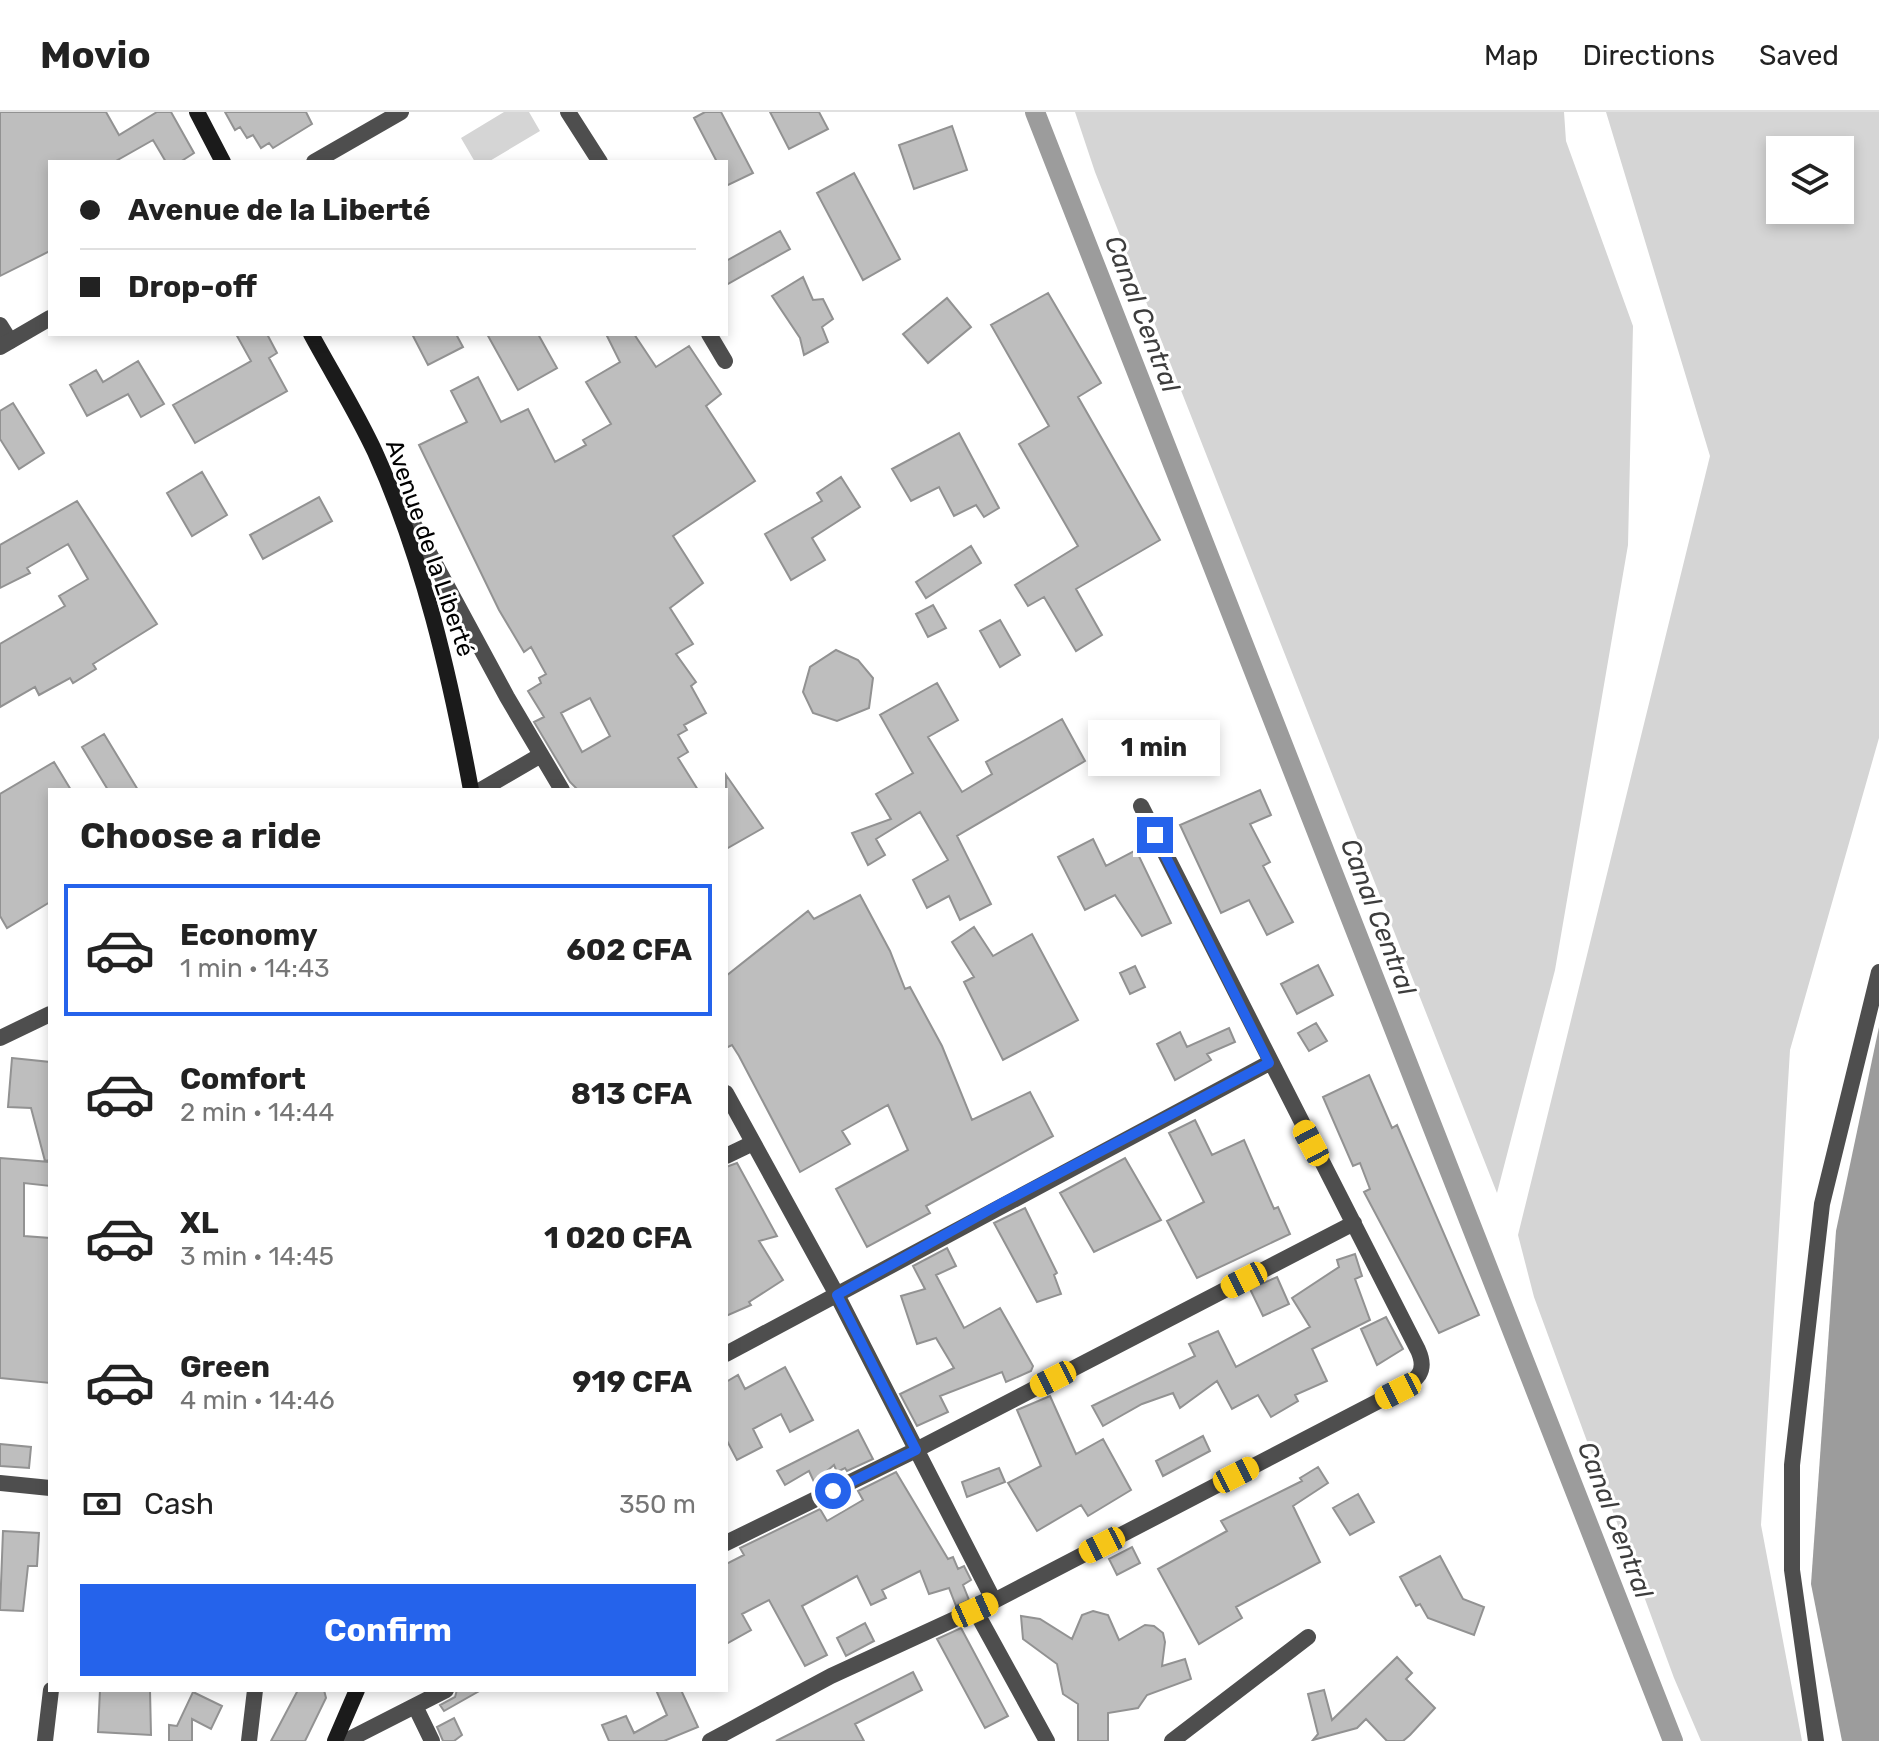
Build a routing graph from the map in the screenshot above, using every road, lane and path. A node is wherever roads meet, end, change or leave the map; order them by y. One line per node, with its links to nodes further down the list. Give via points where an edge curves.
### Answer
1 (197, 112): 4 (main road)
2 (401, 112): 5 (street)
3 (568, 112): 6 (street)
4 (222, 160)
5 (317, 160)
6 (599, 160)
7 (48, 319): 11 (street)
8 (0, 325): 11 (street)
9 (312, 336): 13 (main road, Avenue de la Liberté)
10 (710, 336): 12 (street)
11 (5, 344)
12 (725, 361)
13 (375, 452): 14 (street); 15 (main road, Avenue de la Liberté, via 443,656)
14 (541, 755): 16 (street); 17 (street)
15 (471, 788)
16 (484, 788)
17 (561, 788)
18 (1141, 806): 22 (street)
19 (1879, 972): 49 (street, via 1822,1204 1792,1465 1792,1570)
20 (48, 1015): 21 (street)
21 (0, 1038)
22 (1269, 1063): 26 (street); 27 (street)
23 (728, 1097): 24 (street)
24 (753, 1143): 25 (street); 27 (street)
25 (728, 1155)
26 (1354, 1223): 29 (street); 33 (street, via 1423,1362 1416,1380)
27 (837, 1295): 28 (street); 29 (street)
28 (728, 1353)
29 (916, 1450): 32 (street); 33 (street)
30 (0, 1483): 31 (street)
31 (48, 1488)
32 (728, 1542)
33 (994, 1601): 34 (street)
34 (975, 1610): 41 (street); 47 (street, via 831,1676)
35 (1308, 1637): 48 (street)
36 (51, 1692): 42 (street)
37 (255, 1692): 43 (street)
38 (356, 1692): 44 (main road)
39 (442, 1692): 40 (street)
40 (415, 1706): 45 (street); 46 (street)
41 (1041, 1739)
42 (45, 1741)
43 (249, 1741)
44 (335, 1741)
45 (346, 1741)
46 (432, 1741)
47 (710, 1741)
48 (1172, 1741)
49 (1816, 1741)

